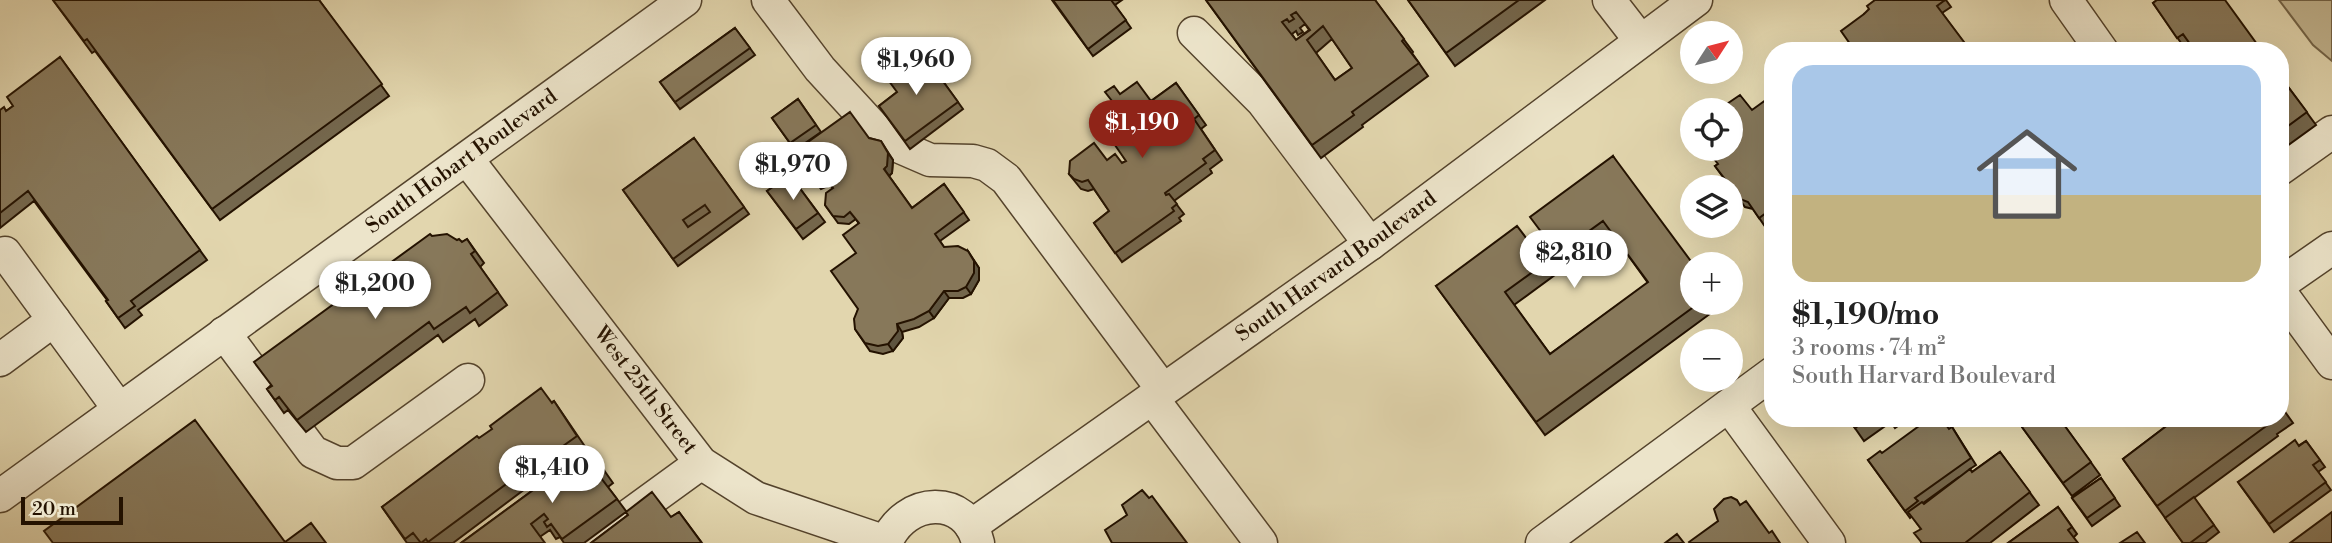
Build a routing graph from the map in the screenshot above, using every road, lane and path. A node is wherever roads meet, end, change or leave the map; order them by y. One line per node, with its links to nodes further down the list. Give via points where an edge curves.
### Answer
1 (685, 0): 10 (street, South Hobart Boulevard)
2 (768, 0): 23 (street, via 820,69 876,130 930,160 986,164 1006,180)
3 (1609, 0): 7 (street)
4 (1696, 0): 7 (street, South Harvard Boulevard)
5 (2066, 0): 8 (street)
6 (1194, 33): 12 (street, via 1263,102)
7 (1640, 40): 12 (street, South Harvard Boulevard)
8 (2096, 42)
9 (2332, 132): 11 (street)
10 (467, 159): 18 (street, South Hobart Boulevard); 26 (street, West 25th Street)
11 (2289, 163)
12 (1370, 244): 23 (street, South Harvard Boulevard)
13 (2332, 248): 15 (street)
14 (0, 256): 17 (street, via 5,253)
15 (2289, 278)
16 (2289, 304): 20 (street)
17 (54, 320): 19 (street); 25 (street)
18 (224, 333): 21 (street, via 313,452 337,463 353,463); 25 (street, South Hobart Boulevard)
19 (0, 360)
20 (2332, 363)
21 (468, 380)
22 (1764, 380): 24 (street)
23 (1158, 394): 28 (street, South Harvard Boulevard); 31 (street)
24 (1729, 406): 32 (street); 33 (street)
25 (119, 409): 27 (street, South Hobart Boulevard)
26 (701, 463): 29 (street); 30 (street, West 25th Street, via 756,498)
27 (0, 496)
28 (974, 535): 30 (street, via 959,515 931,507 903,517)
29 (591, 543)
30 (886, 543)
31 (1261, 543)
32 (1542, 543)
33 (1829, 543)

